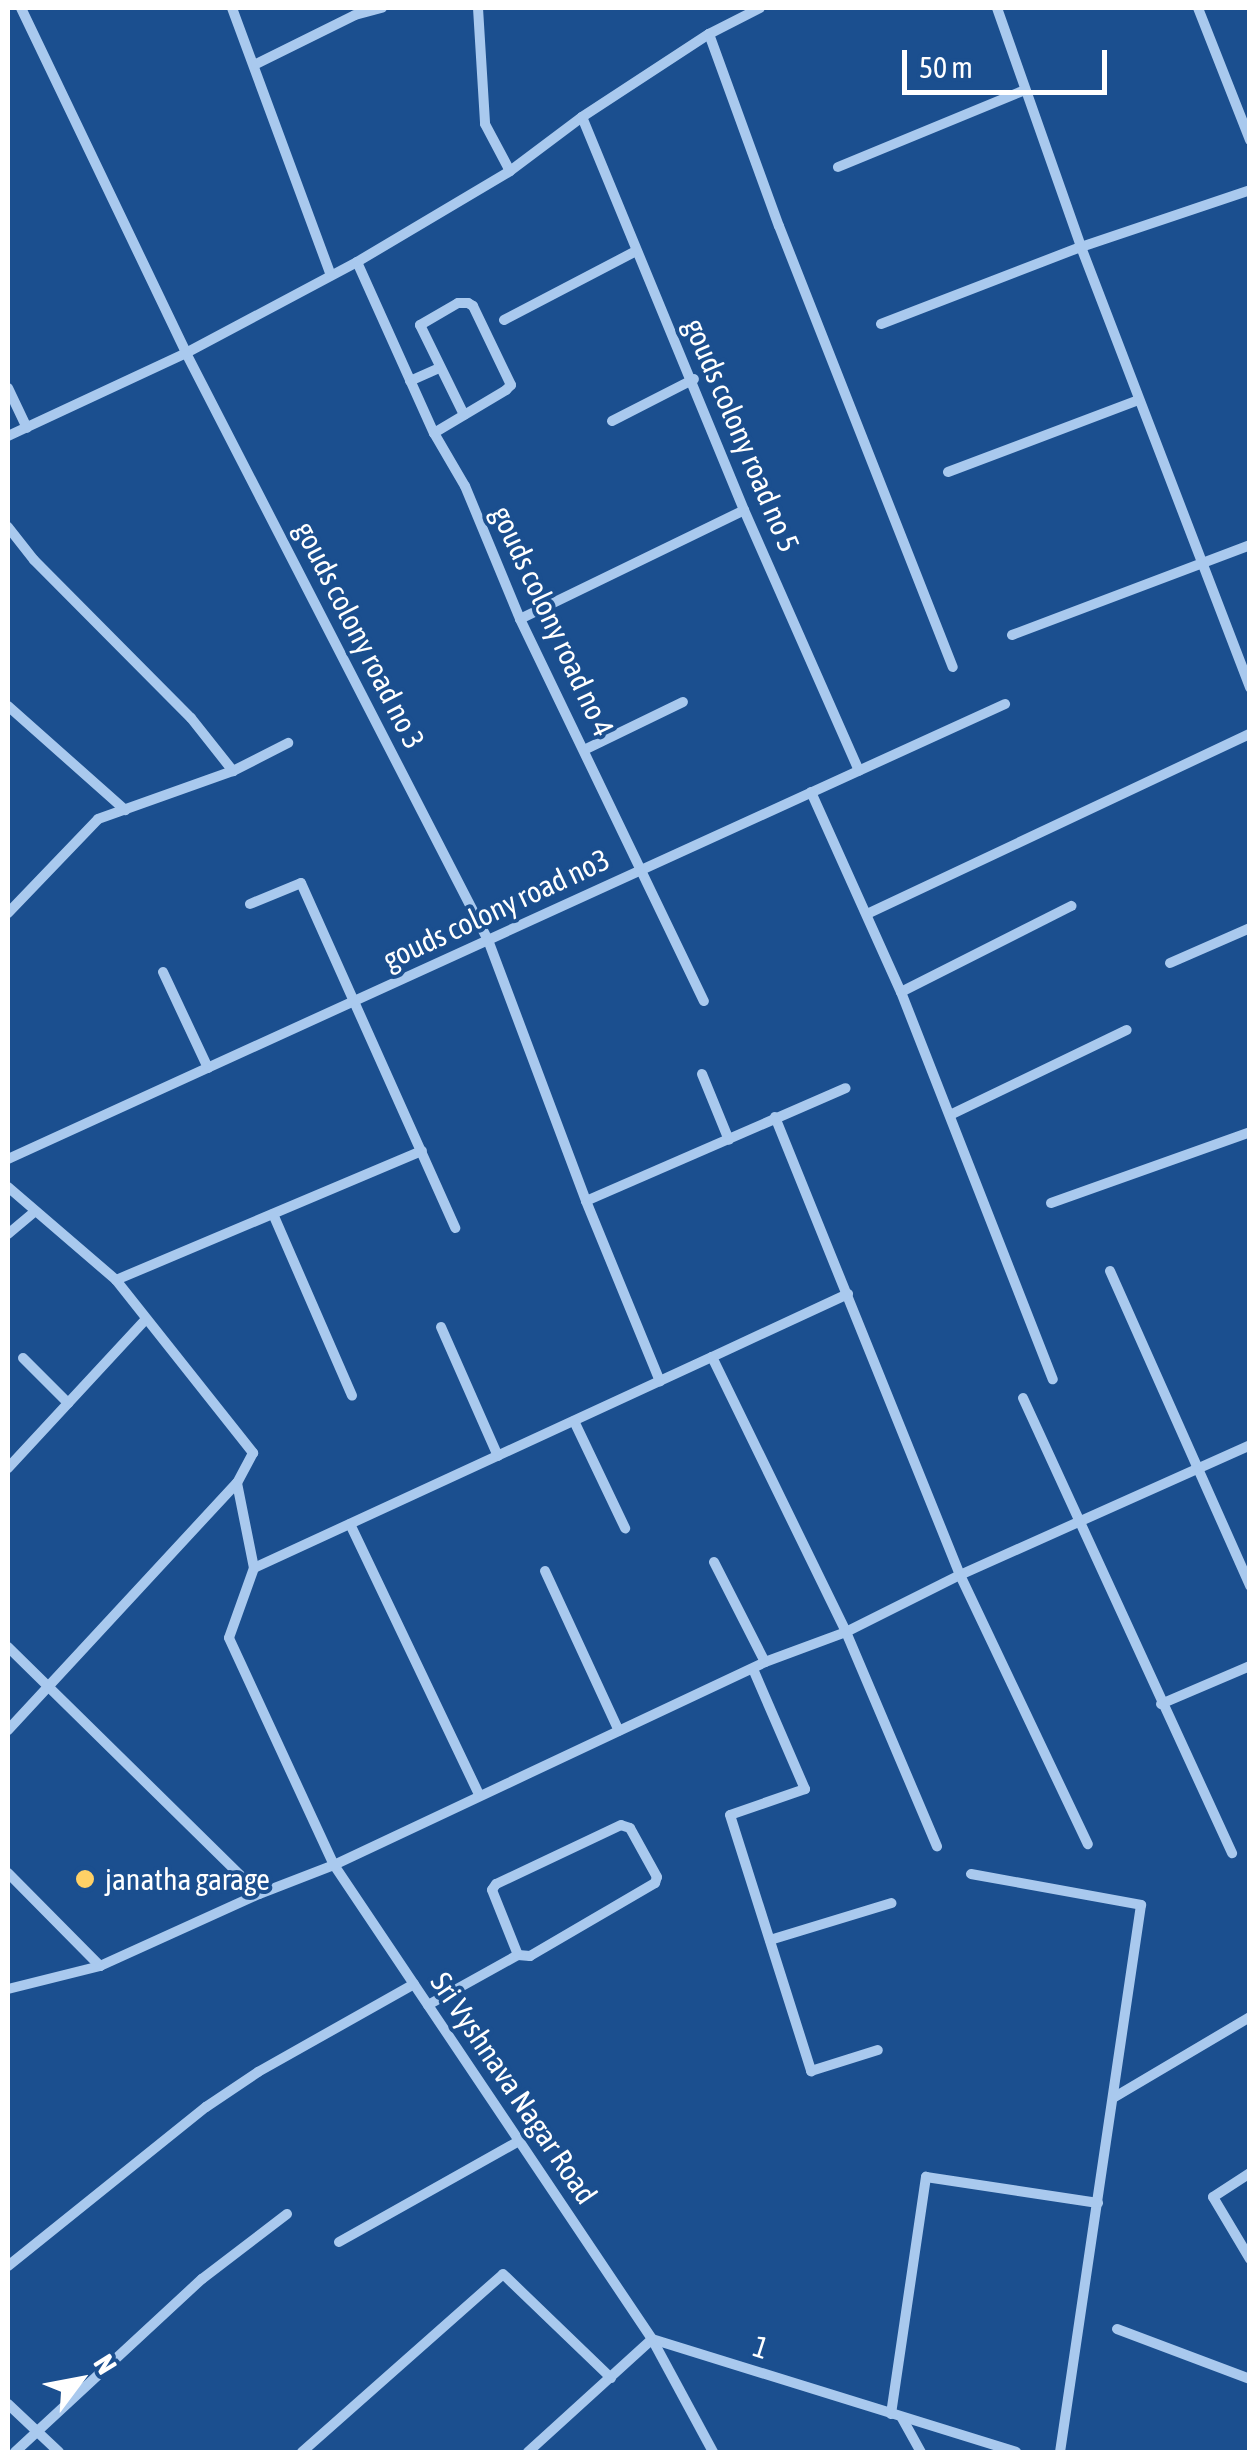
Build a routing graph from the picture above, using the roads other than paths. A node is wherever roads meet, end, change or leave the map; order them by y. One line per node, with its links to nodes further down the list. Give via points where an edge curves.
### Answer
1 (21, 8): 22 (street, gouds colony road no 3)
2 (232, 8): 9 (street)
3 (382, 8): 9 (street, via 354,14)
4 (478, 8): 14 (street, via 485,124)
5 (760, 8): 8 (street)
6 (997, 8): 10 (street)
7 (1198, 8): 12 (street)
8 (710, 34): 11 (street); 40 (street)
9 (256, 64): 19 (street)
10 (1026, 90): 13 (street); 16 (street)
11 (582, 116): 14 (street); 17 (street, gouds colony road no 5)
12 (1250, 140)
13 (838, 166)
14 (510, 171): 18 (street)
15 (1250, 190): 16 (street)
16 (1081, 246): 21 (street); 27 (street)
17 (636, 252): 20 (street); 24 (street, gouds colony road no 5)
18 (357, 262): 19 (street); 25 (street, gouds colony road no 4)
19 (331, 275): 22 (street)
20 (504, 320)
21 (880, 324)
22 (186, 353): 30 (street); 58 (street, gouds colony road no 3)
23 (439, 368): 25 (street); 28 (street); 28 (street, via 420,325 458,303 474,306 511,385)
24 (694, 378): 29 (street); 34 (street, gouds colony road no 5)
25 (410, 381): 31 (street, gouds colony road no 4)
26 (8, 388): 30 (street)
27 (1139, 400): 33 (street); 37 (street)
28 (464, 415): 31 (street)
29 (612, 421)
30 (28, 428): 32 (street)
31 (434, 433): 38 (street, gouds colony road no 4)
32 (8, 436)
33 (948, 472)
34 (744, 510): 38 (street); 48 (street, gouds colony road no 5)
35 (8, 528): 49 (street, via 192,718)
36 (1250, 544): 37 (street)
37 (1202, 564): 39 (street); 41 (street)
38 (520, 619): 47 (street, gouds colony road no 4)
39 (1012, 635)
40 (953, 667)
41 (1250, 688)
42 (683, 702): 47 (street)
43 (1006, 704): 48 (street, gouds colony road no3)
44 (8, 706): 51 (street)
45 (1250, 734): 56 (street)
46 (288, 742): 49 (street)
47 (584, 750): 52 (street, gouds colony road no 4)
48 (859, 770): 50 (street, gouds colony road no3)
49 (233, 771): 51 (street)
50 (811, 792): 52 (street, gouds colony road no3); 56 (street)
51 (124, 810): 55 (street, via 98,819)
52 (643, 869): 58 (street, gouds colony road no3); 63 (street, gouds colony road no 4)
53 (250, 904): 62 (street, via 300,883)
54 (1071, 906): 61 (street)
55 (8, 914)
56 (867, 914): 61 (street)
57 (1250, 928): 59 (street)
58 (488, 940): 62 (street, gouds colony road no3); 75 (street, gouds colony road no 3)
59 (1170, 962)
60 (163, 972): 65 (street)
61 (901, 992): 68 (street)
62 (356, 1001): 65 (street, gouds colony road no3); 72 (street)
63 (704, 1001)
64 (1127, 1030): 68 (street)
65 (208, 1068): 73 (street, gouds colony road no3)
66 (702, 1074): 71 (street)
67 (846, 1088): 69 (street)
68 (950, 1115): 88 (street)
69 (775, 1117): 71 (street); 83 (street)
70 (1250, 1132): 76 (street)
71 (729, 1140): 75 (street)
72 (422, 1151): 78 (street); 79 (street)
73 (8, 1160)
74 (8, 1188): 77 (street)
75 (586, 1201): 89 (street, gouds colony road no 3)
76 (1051, 1203)
77 (35, 1211): 80 (street); 82 (street)
78 (273, 1214): 82 (street); 90 (street)
79 (455, 1228)
80 (8, 1234)
81 (1110, 1271): 97 (street)
82 (116, 1280): 84 (street)
83 (848, 1294): 87 (street); 105 (street)
84 (146, 1319): 92 (street); 98 (street, via 253,1454)
85 (441, 1328): 95 (street)
86 (23, 1358): 92 (street)
87 (712, 1358): 89 (street); 107 (street)
88 (1054, 1379)
89 (660, 1381): 93 (street)
90 (352, 1396)
91 (1024, 1398): 99 (street)
92 (68, 1404): 96 (street)
93 (574, 1421): 95 (street); 101 (street)
94 (1250, 1445): 97 (street)
95 (498, 1456): 100 (street)
96 (8, 1468)
97 (1196, 1468): 99 (street); 106 (street)
98 (238, 1483): 103 (street); 112 (street)
99 (1080, 1523): 105 (street); 113 (street)
100 (350, 1524): 103 (street); 116 (street)
101 (625, 1528)
102 (714, 1562): 109 (street)
103 (254, 1568): 120 (street, Sri Vyshnava Nagar Road, via 229,1638)
104 (545, 1570): 115 (street)
105 (960, 1575): 107 (street); 117 (street)
106 (1250, 1586)
107 (846, 1632): 109 (street); 118 (street)
108 (8, 1648): 112 (street)
109 (765, 1662): 111 (street)
110 (1250, 1666): 113 (street)
111 (753, 1670): 115 (street); 125 (street, via 805,1789 730,1815)
112 (46, 1684): 114 (street); 123 (street)
113 (1161, 1704): 119 (street)
114 (8, 1730)
115 (619, 1731): 116 (street)
116 (479, 1794): 120 (street)
117 (1088, 1844)
118 (937, 1846)
119 (1232, 1853)
120 (334, 1865): 123 (street); 128 (street, Sri Vyshnava Nagar Road)
121 (8, 1874): 127 (street)
122 (972, 1874): 133 (street, via 1141,1905)
123 (259, 1894): 127 (street)
124 (892, 1903): 125 (street)
125 (770, 1940): 132 (street, via 811,2070)
126 (518, 1955): 126 (street, via 530,1956 655,1883 630,1828 621,1826 496,1884 492,1890); 130 (street)
127 (100, 1966): 129 (street)
128 (414, 1984): 130 (street, Sri Vyshnava Nagar Road); 140 (street, via 206,2106)
129 (8, 1989)
130 (428, 2005): 134 (street, Sri Vyshnava Nagar Road)
131 (1250, 2018): 133 (street)
132 (878, 2050)
133 (1113, 2098): 136 (street)
134 (520, 2141): 138 (street); 142 (street, Sri Vyshnava Nagar Road)
135 (1250, 2173): 139 (street, via 1213,2197)
136 (1098, 2204): 146 (street, via 926,2176); 155 (street)
137 (287, 2214): 147 (street, via 202,2279)
138 (339, 2242)
139 (1250, 2259)
140 (8, 2266)
141 (1117, 2330): 144 (street)
142 (652, 2338): 143 (street); 146 (street, 1); 152 (street, Sri Vyshnava Nagar Road)
143 (611, 2378): 150 (street, via 503,2274); 151 (street)
144 (1250, 2379)
145 (8, 2404): 147 (street)
146 (896, 2416): 153 (street); 154 (street, 1)
147 (37, 2432): 148 (street); 149 (street)
148 (14, 2452)
149 (60, 2452)
150 (302, 2452)
151 (530, 2452)
152 (712, 2452)
153 (921, 2452)
154 (1016, 2452)
155 (1060, 2452)

